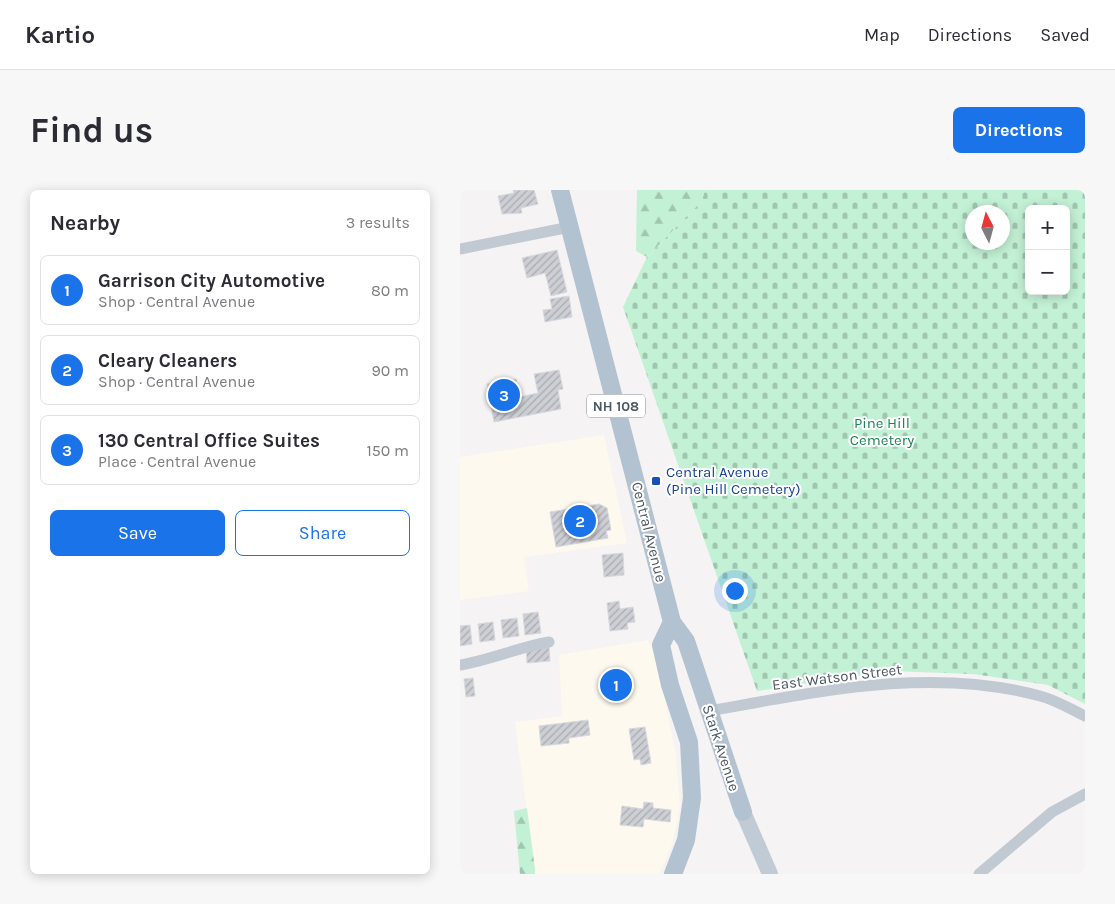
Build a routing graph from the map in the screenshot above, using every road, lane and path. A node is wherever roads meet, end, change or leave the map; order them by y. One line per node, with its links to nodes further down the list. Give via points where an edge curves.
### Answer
1 (560, 190): 2 (main road, Central Avenue / NH 108)
2 (570, 227): 3 (street); 4 (main road, Central Avenue / NH 108)
3 (460, 249)
4 (672, 622): 7 (main road, Stark Avenue, via 686,641); 8 (main road, via 661,644)
5 (549, 642): 6 (street)
6 (460, 665)
7 (709, 711): 8 (main road); 9 (street, East Watson Street, via 847,688 926,683 1017,690 1042,696); 11 (main road, Stark Avenue)
8 (679, 712): 12 (main road, via 689,742 692,798 686,840)
9 (1085, 716)
10 (1085, 794): 14 (street, via 1052,812)
11 (743, 812): 13 (main road, Stark Avenue)
12 (673, 874)
13 (770, 874)
14 (979, 874)

